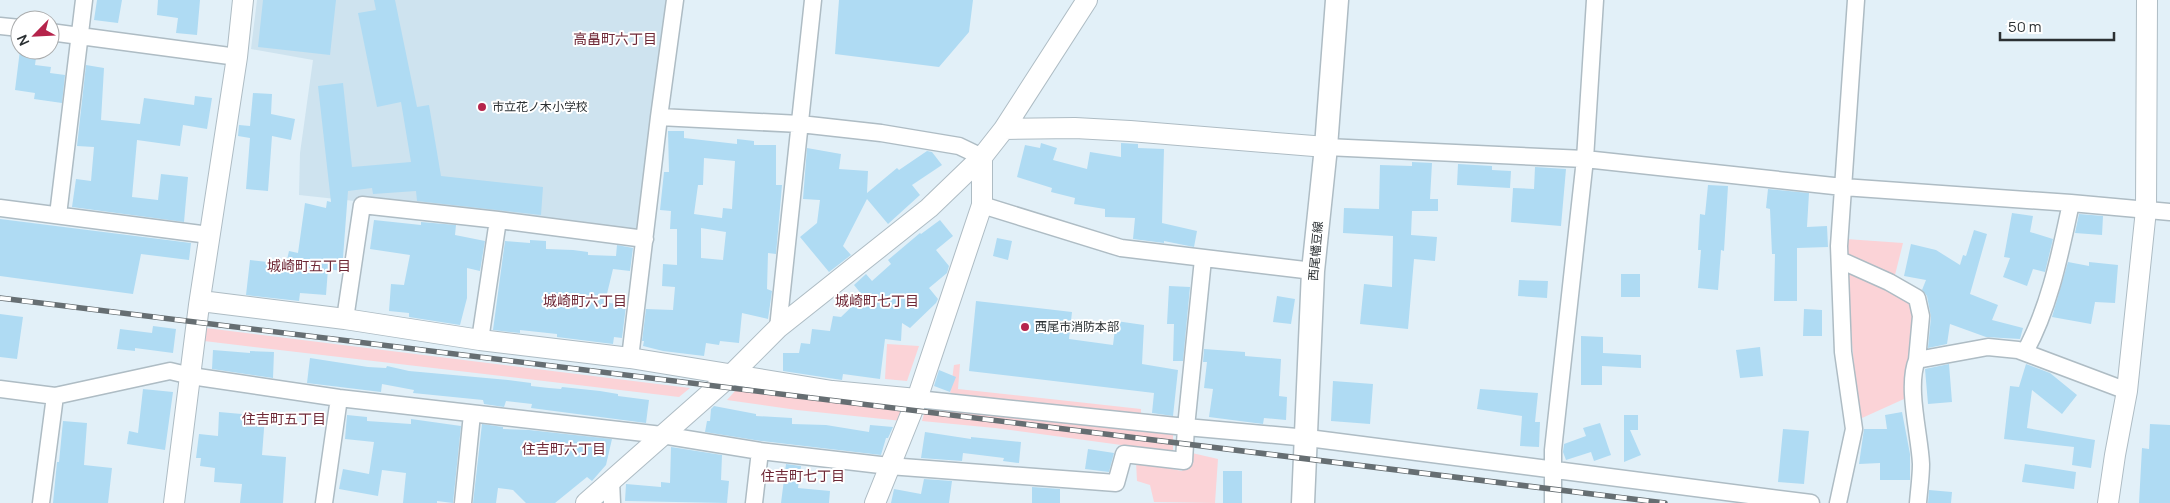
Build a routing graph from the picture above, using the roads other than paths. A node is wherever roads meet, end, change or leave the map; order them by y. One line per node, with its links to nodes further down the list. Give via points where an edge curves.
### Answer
1 (84, 0): 11 (street)
2 (243, 0): 12 (street)
3 (675, 0): 13 (street)
4 (813, 0): 14 (street)
5 (1087, 0): 15 (street)
6 (1337, 0): 16 (main road, 西尾幡豆線)
7 (1595, 0): 18 (street)
8 (1856, 0): 19 (street)
9 (2147, 0): 23 (street)
10 (60, 33): 11 (street)
11 (80, 35): 12 (street); 25 (street)
12 (236, 57): 27 (street)
13 (658, 118): 14 (street); 28 (street)
14 (800, 124): 17 (street, via 959,146); 34 (street)
15 (1004, 129): 16 (street, via 1130,131); 17 (street)
16 (1326, 147): 18 (street); 31 (main road, 西尾幡豆線)
17 (982, 157): 21 (street); 34 (street, via 929,208)
18 (1585, 160): 19 (street); 52 (street)
19 (1843, 187): 20 (street); 30 (street)
20 (2071, 203): 23 (street); 36 (street, via 2038,329)
21 (982, 205): 29 (street, via 1122,248); 45 (street)
22 (0, 208): 25 (street)
23 (2146, 210): 24 (street); 42 (street)
24 (2170, 212)
25 (58, 215): 27 (street)
26 (498, 220): 28 (street); 33 (street, via 362,206); 35 (street)
27 (209, 235): 32 (street)
28 (645, 239): 37 (street)
29 (1202, 259): 31 (street); 47 (street)
30 (1840, 260): 38 (street, via 1916,298 1921,316); 65 (street, via 1843,352 1854,429)
31 (1313, 271): 49 (main road, 西尾幡豆線)
32 (201, 301): 33 (street); 40 (street)
33 (345, 319): 35 (street)
34 (778, 328): 39 (street)
35 (480, 340): 37 (street)
36 (2025, 352): 38 (street, via 1988,347); 42 (street)
37 (630, 358): 39 (street)
38 (1917, 360): 66 (street, via 1914,403 1921,464)
39 (731, 375): 45 (street, via 832,391); 48 (street)
40 (191, 376): 43 (street, via 170,371); 44 (street); 55 (street)
41 (0, 389): 43 (street)
42 (2127, 391): 67 (street)
43 (55, 396): 54 (street)
44 (339, 398): 46 (street); 56 (street)
45 (916, 399): 47 (street); 51 (street)
46 (472, 414): 48 (street); 57 (street)
47 (1186, 427): 49 (street); 51 (street, via 1184,461 1124,454 1116,483)
48 (662, 435): 50 (street); 53 (street)
49 (1308, 438): 52 (street); 62 (main road, 西尾幡豆線)
50 (760, 451): 51 (street); 60 (street)
51 (889, 466): 61 (street)
52 (1552, 470): 63 (street); 64 (street)
53 (611, 481): 58 (street); 59 (street)
54 (40, 503)
55 (174, 503)
56 (324, 503)
57 (463, 503)
58 (586, 503)
59 (612, 503)
60 (754, 503)
61 (875, 503)
62 (1304, 503)
63 (1553, 503)
64 (1810, 503)
65 (1838, 503)
66 (1918, 503)
67 (2108, 503)

